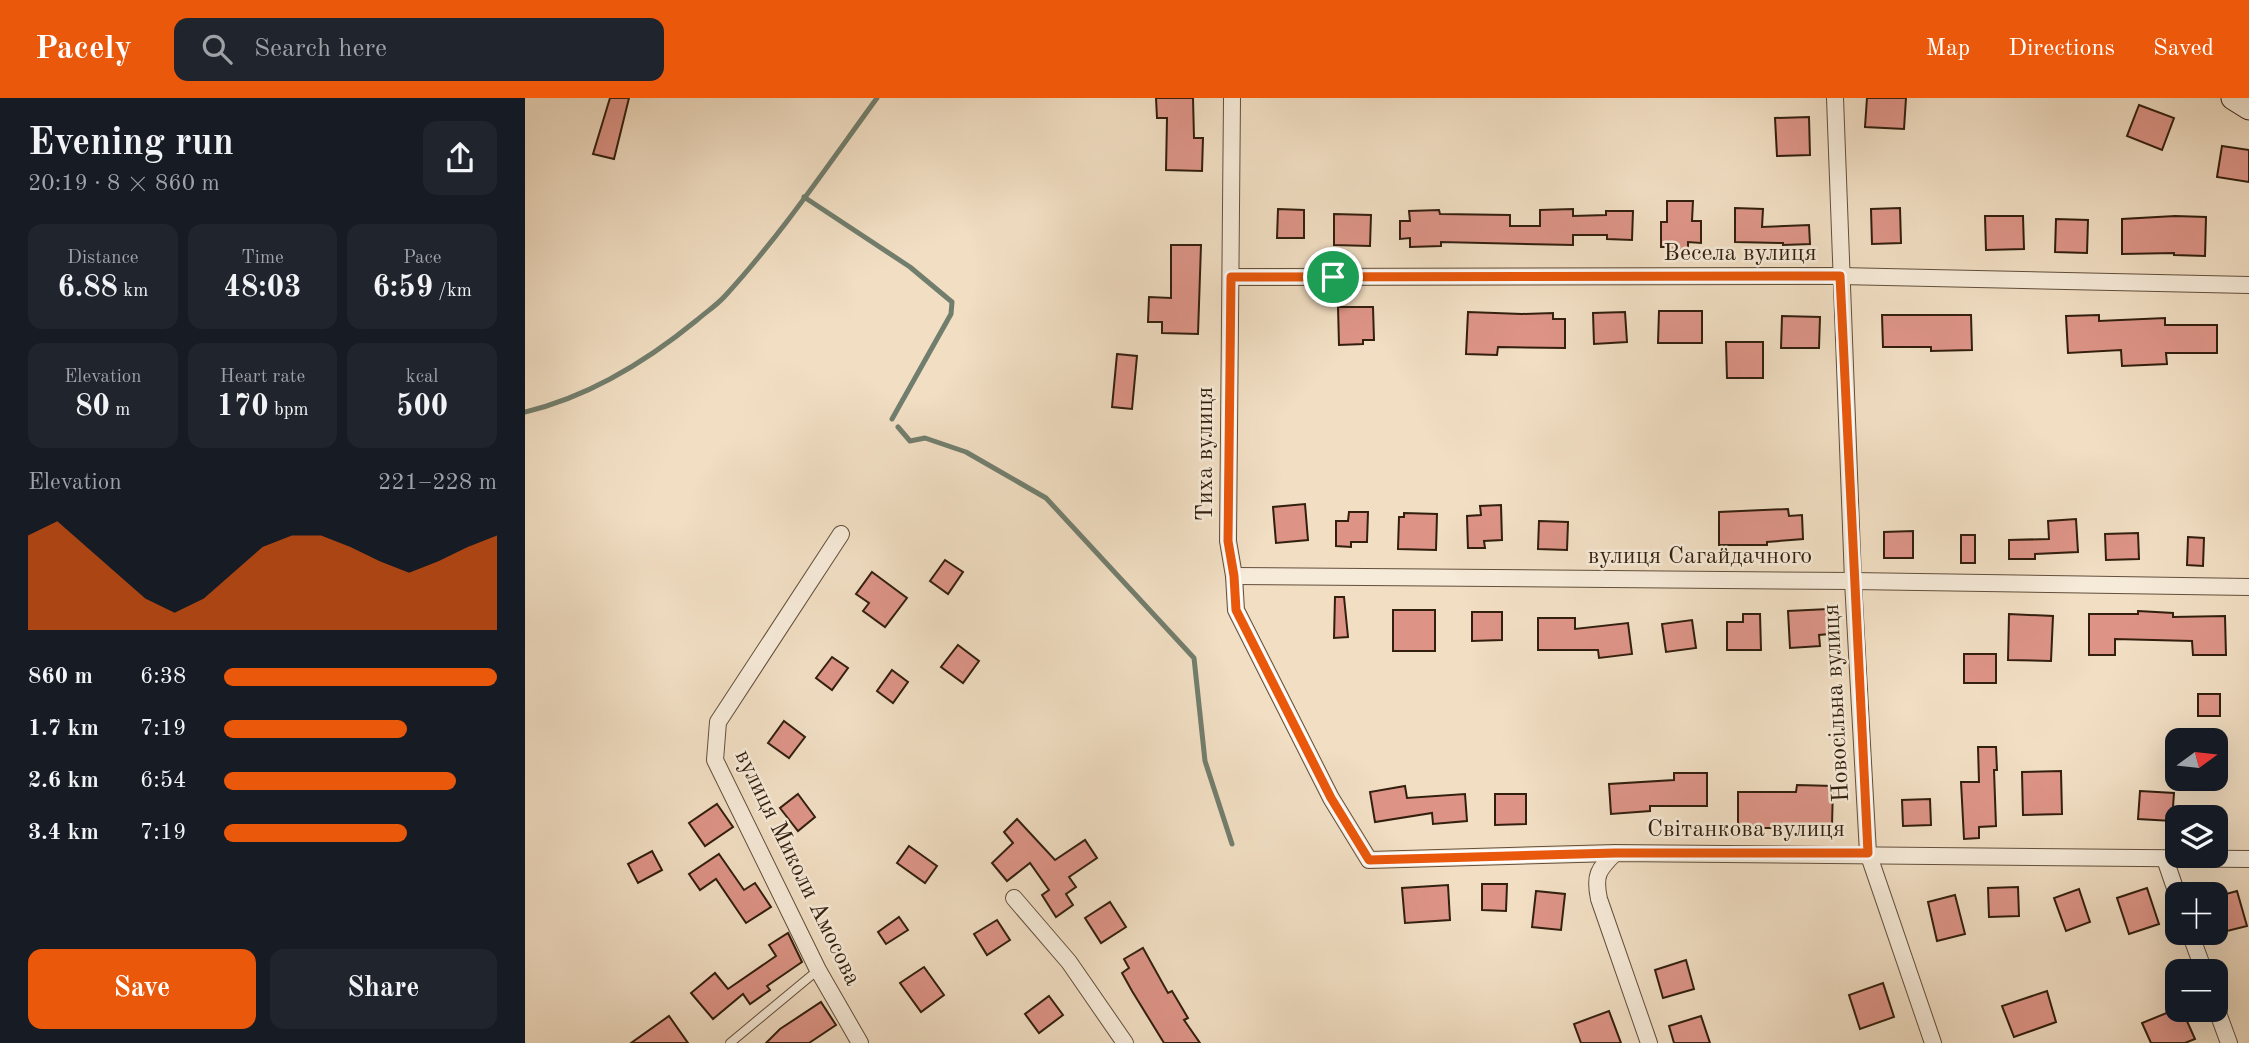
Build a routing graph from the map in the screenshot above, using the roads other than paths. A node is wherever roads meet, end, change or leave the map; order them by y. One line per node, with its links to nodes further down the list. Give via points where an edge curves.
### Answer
1 (1232, 98): 6 (street, Тиха вулиця)
2 (1835, 98): 5 (street, Новосільна вулиця)
3 (2234, 98): 4 (street)
4 (2249, 108)
5 (1840, 276): 6 (street, Весела вулиця); 7 (street, Весела вулиця); 10 (street, Новосільна вулиця)
6 (1231, 277): 9 (street, Тиха вулиця, via 1228,541)
7 (2249, 285)
8 (841, 534): 19 (street, вулиця Миколи Амосова, via 718,722 715,760)
9 (1234, 576): 10 (street, вулиця Сагайдачного); 17 (street, Тиха вулиця, via 1236,610 1331,798)
10 (1853, 581): 11 (street, вулиця Сагайдачного); 13 (street, Новосільна вулиця)
11 (2249, 587)
12 (1615, 853): 13 (street, Світанкова вулиця); 17 (street, Світанкова вулиця); 24 (street, via 1595,881)
13 (1868, 853): 14 (street, Світанкова вулиця); 25 (street, Новосільна вулиця)
14 (2165, 859)
15 (2228, 859): 16 (street, Світанкова вулиця)
16 (2249, 859)
17 (1369, 860)
18 (1014, 898): 23 (street, via 1069,962)
19 (818, 970): 21 (lane); 22 (street, вулиця Миколи Амосова)
20 (2221, 1022): 26 (street)
21 (730, 1043)
22 (860, 1043)
23 (1125, 1043)
24 (1649, 1043)
25 (1933, 1043)
26 (2229, 1043)

